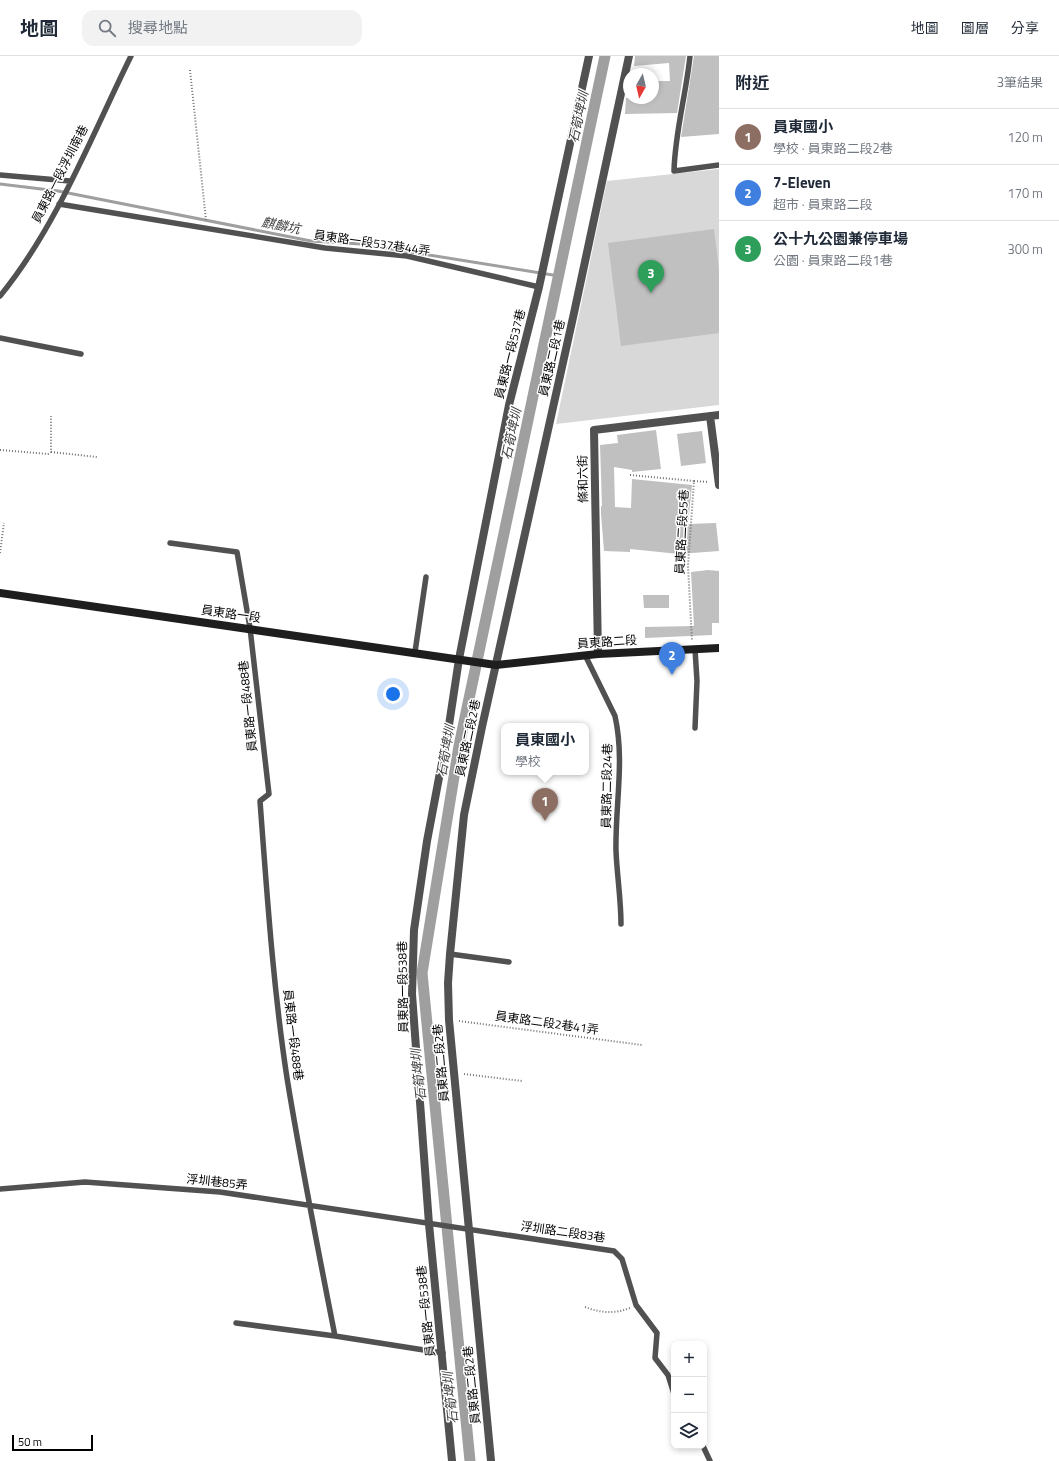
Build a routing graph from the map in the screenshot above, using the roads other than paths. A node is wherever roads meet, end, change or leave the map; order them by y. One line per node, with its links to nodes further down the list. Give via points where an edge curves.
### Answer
1 (130, 56): 7 (lane, 員東路一段浮圳南巷)
2 (589, 56): 9 (street, 員東路一段537巷)
3 (629, 56): 26 (street, 員東路二段1巷)
4 (690, 56): 5 (lane, via 675,145 674,171)
5 (719, 165)
6 (0, 175): 7 (lane)
7 (70, 182): 8 (lane, 員東路一段浮圳南巷)
8 (59, 204): 9 (lane, 員東路一段537巷44弄, via 325,248 407,256); 10 (lane, 員東路一段浮圳南巷, via 18,274)
9 (539, 287): 25 (street, 員東路一段537巷, via 509,405)
10 (0, 296)
11 (0, 338): 12 (lane)
12 (81, 354)
13 (719, 415): 14 (street, 條和六街)
14 (710, 416): 15 (street); 23 (street, 條和六街, via 594,430)
15 (719, 484)
16 (170, 543): 19 (lane, via 237,552)
17 (426, 577): 22 (lane)
18 (0, 593): 19 (main road, 員東路一段)
19 (250, 628): 22 (main road, 員東路一段); 32 (lane, 員東路一段488巷, via 269,794 260,801 272,956 287,1077)
20 (719, 648): 21 (main road, 員東路二段)
21 (695, 649): 23 (main road, 員東路二段); 27 (lane)
22 (415, 652): 25 (main road, 員東路一段)
23 (598, 654): 24 (main road, 員東路二段)
24 (586, 655): 26 (main road, 員東路二段); 28 (lane, 員東路二段24巷, via 617,724 620,763 616,850)
25 (459, 659): 26 (main road, 員東路二段); 33 (street, 員東路一段538巷, via 414,930 412,994)
26 (496, 665): 29 (street, 員東路二段2巷, via 464,815)
27 (695, 728)
28 (621, 924)
29 (450, 954): 30 (lane); 34 (street, 員東路二段2巷, via 449,1020)
30 (509, 962)
31 (0, 1189): 32 (lane, 浮圳巷85弄, via 85,1182 220,1192)
32 (309, 1206): 33 (lane, 浮圳巷85弄); 36 (lane, 員東路一段488巷)
33 (429, 1224): 34 (lane, 浮圳路二段83巷); 37 (street, 員東路一段538巷)
34 (468, 1229): 38 (lane, 浮圳路二段83巷, via 614,1250 622,1259 636,1305 657,1333 655,1358 668,1375); 41 (street, 員東路二段2巷)
35 (236, 1323): 36 (lane)
36 (335, 1336): 37 (lane)
37 (442, 1353): 40 (street, 員東路一段538巷)
38 (671, 1384)
39 (704, 1449): 42 (lane)
40 (452, 1461)
41 (491, 1461)
42 (710, 1461)

